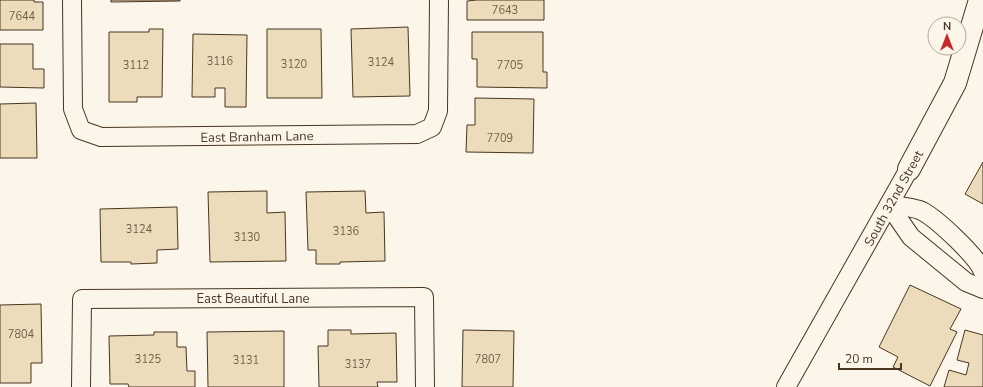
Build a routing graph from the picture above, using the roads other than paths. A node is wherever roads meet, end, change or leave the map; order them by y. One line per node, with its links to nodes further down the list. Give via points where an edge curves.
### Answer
1 (72, 0): 2 (street, East Branham Lane, via 73,109 81,130 101,137 417,134 432,128 438,111)
2 (440, 0)
3 (980, 0): 4 (street, South 32nd Street, via 955,83)
4 (909, 170): 5 (street, South 32nd Street)
5 (889, 205): 6 (street, via 922,211 959,242 981,265); 7 (street, via 911,237 966,282); 10 (street, South 32nd Street)
6 (983, 272)
7 (983, 289)
8 (81, 387): 9 (street, East Beautiful Lane, via 82,299 424,296)
9 (425, 387)
10 (786, 387)

